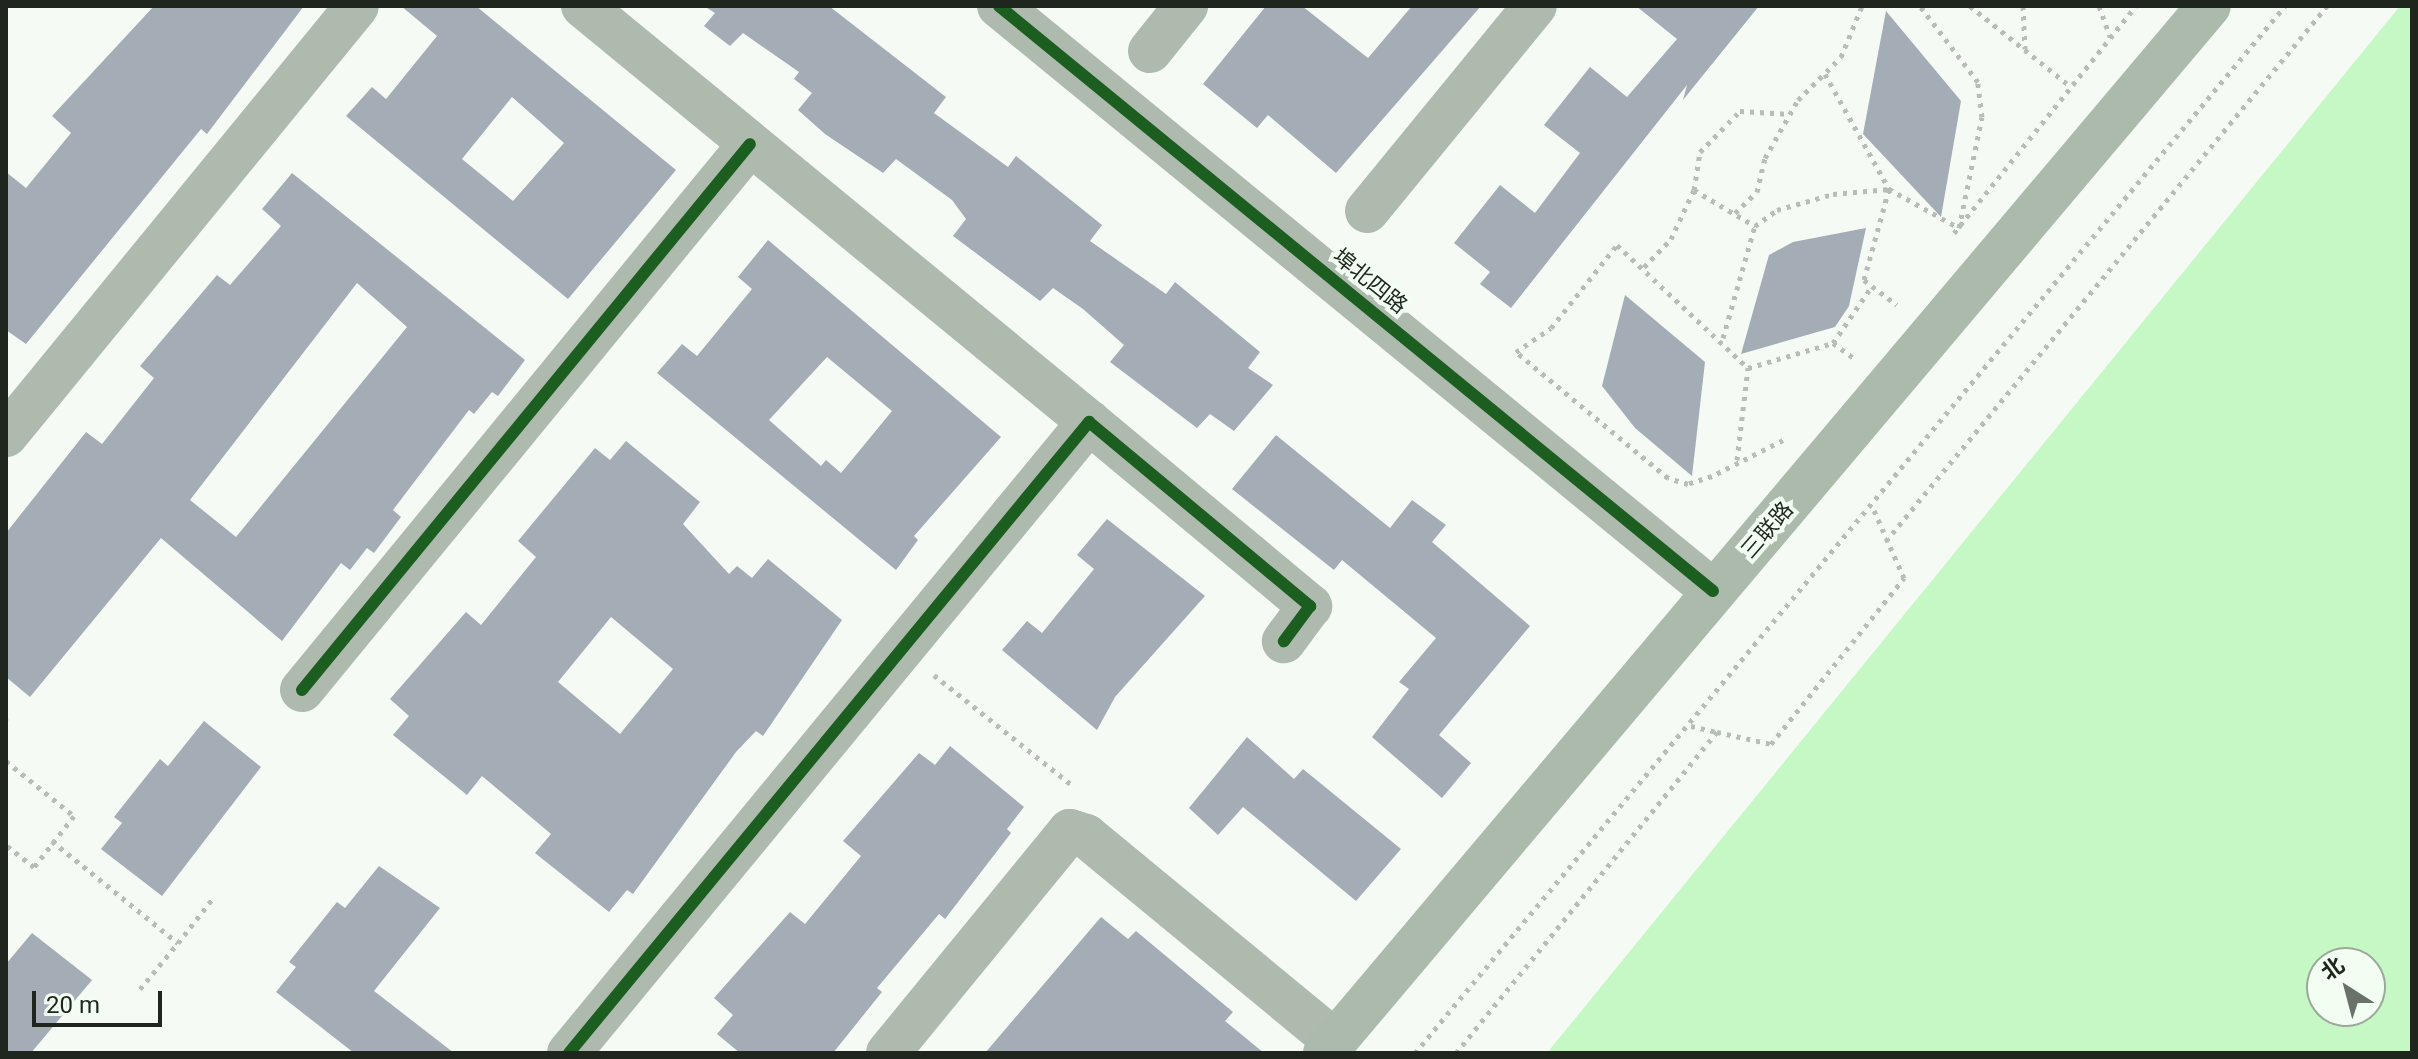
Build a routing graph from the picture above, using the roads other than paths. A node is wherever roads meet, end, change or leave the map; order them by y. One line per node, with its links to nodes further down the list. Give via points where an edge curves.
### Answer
1 (357, 6): 11 (street)
2 (583, 6): 8 (street)
3 (999, 6): 12 (street, 埠北四路)
4 (1186, 6): 7 (street)
5 (1535, 6): 9 (street)
6 (2209, 6): 12 (main road, 三联路)
7 (1150, 51)
8 (750, 144): 10 (street); 14 (street)
9 (1367, 211)
10 (1089, 422): 13 (street, via 1310,606); 16 (street)
11 (6, 435)
12 (1713, 591): 15 (main road, 三联路)
13 (1284, 641)
14 (302, 690)
15 (1330, 1047): 17 (street, via 1086,836 1070,831)
16 (569, 1053)
17 (888, 1053)

